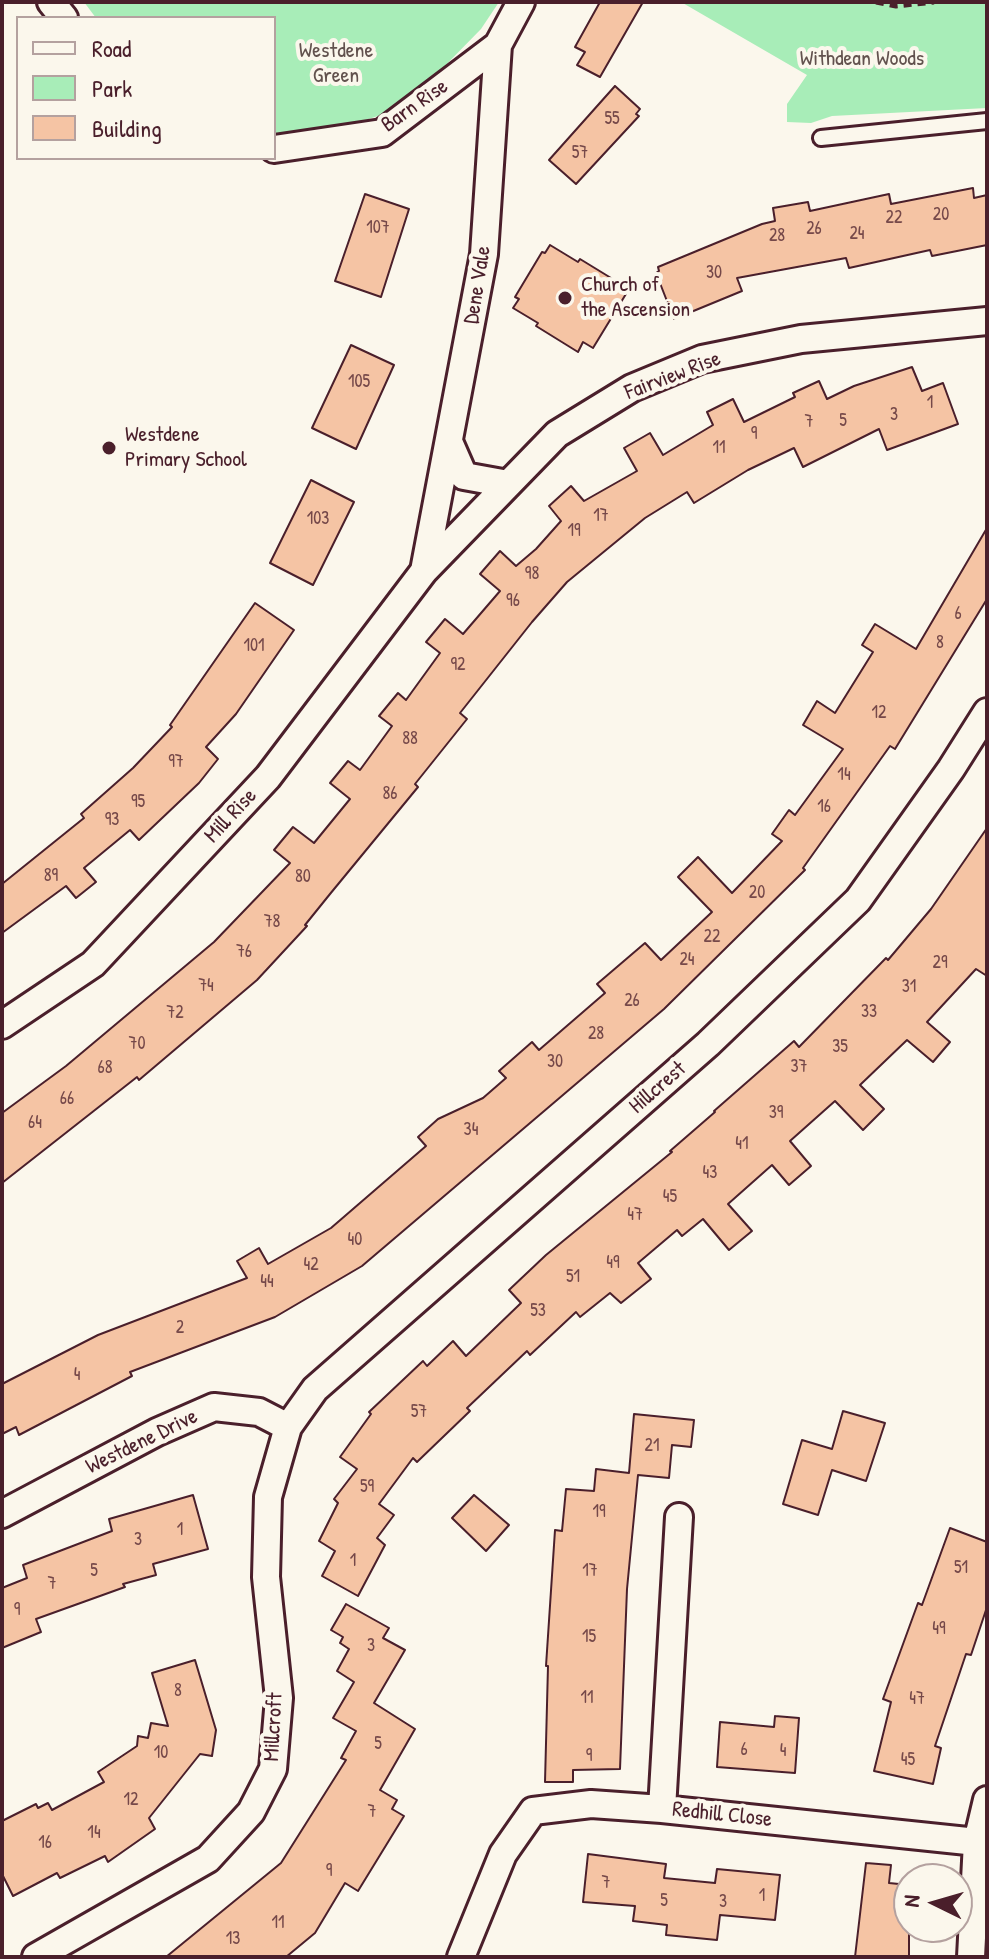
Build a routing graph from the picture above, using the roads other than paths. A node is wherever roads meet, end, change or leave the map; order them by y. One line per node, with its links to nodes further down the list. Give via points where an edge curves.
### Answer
1 (521, 2): 2 (street, Dene Vale)
2 (498, 45): 5 (street, Barn Rise, via 382,133); 7 (street, Dene Vale, via 484,254)
3 (987, 121): 4 (lane)
4 (821, 138)
5 (276, 149)
6 (987, 321): 8 (street, Fairview Rise, via 801,339 702,359 632,388 557,434)
7 (450, 444): 8 (street, via 464,476); 9 (street, Dene Vale)
8 (508, 484): 9 (street, Fairview Rise)
9 (424, 571): 11 (street, Mill Rise, via 258,788 93,964)
10 (987, 712): 12 (street, Hillcrest, via 858,900 708,1044 315,1389)
11 (2, 1025)
12 (288, 1427): 13 (street, Westdene Drive, via 259,1412 214,1407); 18 (street, Millcroft, via 268,1497 266,1577 279,1698 273,1769 251,1812 208,1859)
13 (2, 1514)
14 (679, 1517): 16 (street, Redhill Close)
15 (987, 1800): 17 (street)
16 (662, 1809): 17 (street, Redhill Close); 19 (street, via 591,1804 533,1811 503,1854)
17 (977, 1842): 20 (street)
18 (36, 1957)
19 (461, 1957)
20 (971, 1957)

